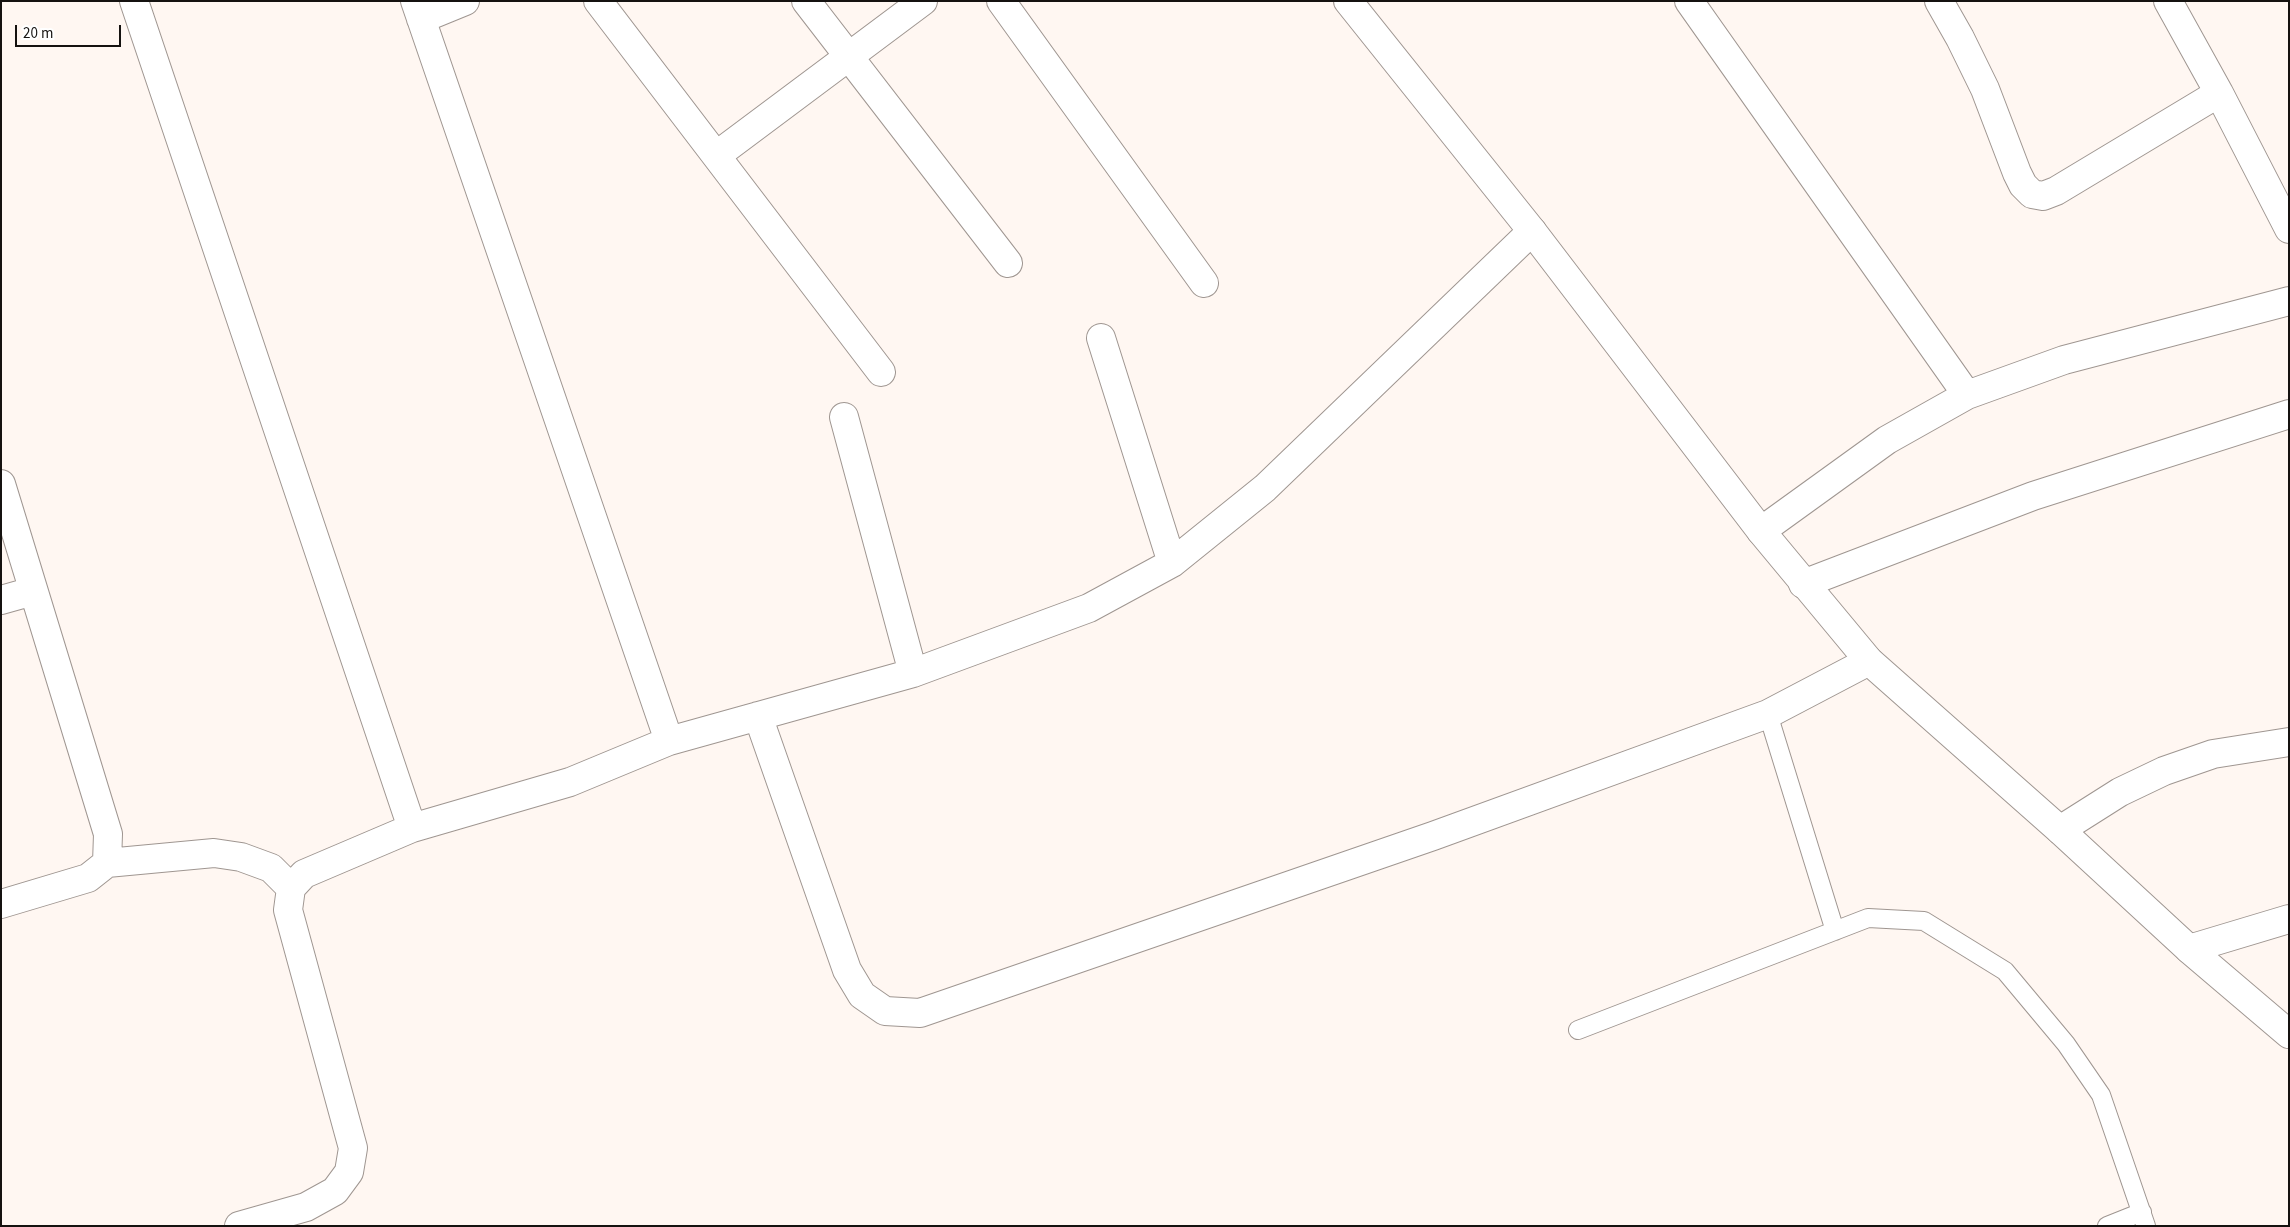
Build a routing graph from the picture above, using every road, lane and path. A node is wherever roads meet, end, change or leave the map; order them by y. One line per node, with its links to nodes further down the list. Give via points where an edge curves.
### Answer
1 (134, 1): 37 (street)
2 (465, 1): 11 (street)
3 (598, 1): 14 (street)
4 (806, 1): 12 (street)
5 (923, 1): 12 (street)
6 (1001, 1): 18 (street)
7 (1348, 1): 16 (street)
8 (1689, 1): 22 (street)
9 (1939, 1): 13 (street, via 1985,89 2017,173 2032,194 2043,196 2056,191)
10 (2168, 1): 13 (street)
11 (418, 10): 35 (street)
12 (848, 56): 14 (street); 17 (street)
13 (2219, 93): 15 (street)
14 (717, 155): 21 (street)
15 (2289, 229)
16 (1532, 231): 26 (street); 27 (street, via 1265,488)
17 (1008, 263)
18 (1204, 283)
19 (2289, 301): 22 (street, via 2064,360)
20 (1101, 338): 27 (street)
21 (881, 372)
22 (1967, 395): 26 (street, via 1887,440)
23 (2289, 414): 28 (street, via 2033,496)
24 (844, 417): 32 (street)
25 (1, 484): 29 (street)
26 (1761, 531): 28 (street)
27 (1172, 563): 32 (street, via 1089,608)
28 (1803, 584): 31 (street)
29 (33, 591): 30 (street); 39 (street, via 108,834)
30 (1, 600)
31 (1869, 661): 33 (street); 38 (street)
32 (914, 673): 34 (street)
33 (1768, 714): 34 (street, via 1433,836 920,1012 886,1011 862,995 847,970); 43 (lane)
34 (758, 716): 35 (street)
35 (669, 741): 37 (street, via 570,782)
36 (2289, 742): 38 (street, via 2213,754 2164,770 2120,792)
37 (412, 828): 40 (street, via 304,874)
38 (2060, 830): 44 (street)
39 (107, 863): 40 (street, via 214,852 271,868); 41 (street, via 88,878)
40 (291, 888): 48 (street, via 288,910 352,1148 349,1172 335,1191 306,1207)
41 (1, 904)
42 (2289, 919): 44 (street)
43 (1835, 931): 45 (lane); 47 (lane, via 1868,918 1924,921 2005,971 2066,1044 2101,1095)
44 (2189, 949): 46 (street)
45 (1578, 1030)
46 (2289, 1034)
47 (2144, 1219): 49 (lane)
48 (239, 1226)
49 (2107, 1226)

